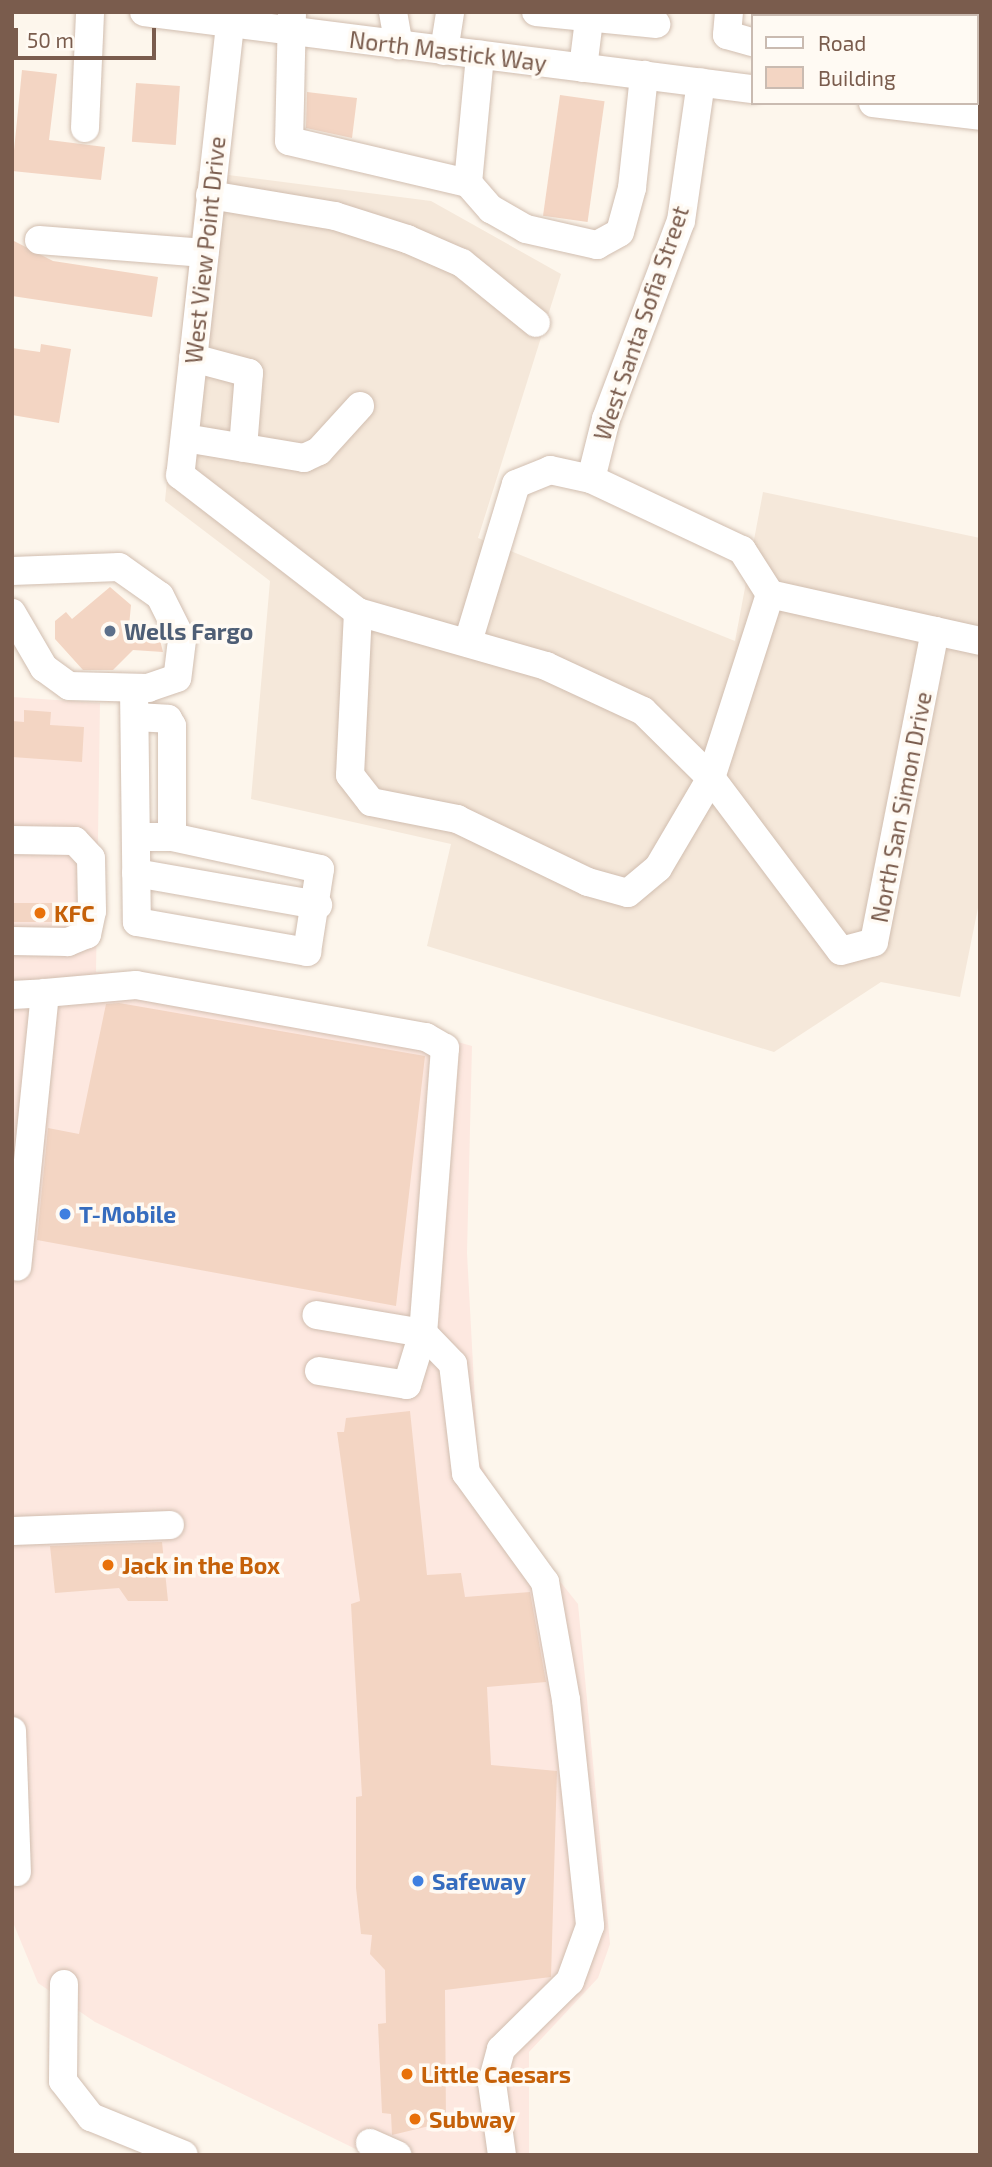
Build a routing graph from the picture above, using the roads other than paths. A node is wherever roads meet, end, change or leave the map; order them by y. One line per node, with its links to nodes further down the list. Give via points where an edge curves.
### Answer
1 (90, 12): 21 (street)
2 (144, 12): 10 (street, North Mastick Way)
3 (393, 12): 12 (street)
4 (450, 12): 13 (street)
5 (536, 12): 7 (street)
6 (729, 12): 11 (street, via 726,35)
7 (590, 15): 9 (street); 15 (street)
8 (291, 22): 10 (street, North Mastick Way); 12 (street, North Mastick Way); 22 (street, via 289,141)
9 (656, 24)
10 (230, 25): 23 (street, West View Point Drive)
11 (750, 41)
12 (399, 45): 13 (street, North Mastick Way)
13 (444, 51): 14 (street, North Mastick Way)
14 (480, 55): 15 (street, North Mastick Way); 22 (street)
15 (583, 68): 16 (street, North Mastick Way)
16 (644, 75): 17 (street, North Mastick Way); 22 (street, via 632,188 620,232 597,245 526,229 491,209)
17 (701, 82): 18 (street, North Mastick Way); 32 (street, West Santa Sofia Street, via 681,221 606,419)
18 (750, 89)
19 (889, 105): 20 (street)
20 (980, 117)
21 (85, 128)
22 (468, 183)
23 (211, 195): 25 (street, West View Point Drive); 26 (street, via 335,216 407,239 462,263)
24 (39, 240): 25 (street)
25 (204, 253): 27 (street, West View Point Drive)
26 (536, 323)
27 (193, 358): 29 (street, West View Point Drive); 30 (street, via 249,373)
28 (360, 406): 30 (street, via 319,452 304,458)
29 (184, 438): 30 (street); 31 (street, West View Point Drive)
30 (243, 448)
31 (180, 475): 35 (street, North San Simon Drive)
32 (591, 479): 34 (street, via 742,550); 39 (street, via 551,470 516,484)
33 (12, 571): 40 (street, via 119,568 160,596 182,640 177,677)
34 (771, 594): 37 (street); 42 (street)
35 (358, 612): 39 (street, North San Simon Drive); 42 (street, via 350,775 371,802 457,820 588,882 628,892 659,868)
36 (12, 613): 40 (street, via 44,668 69,686)
37 (935, 631): 38 (street); 42 (street, North San Simon Drive, via 874,942 841,951)
38 (980, 640)
39 (468, 642): 42 (street, North San Simon Drive, via 546,666 643,711)
40 (134, 688): 41 (street)
41 (135, 717): 43 (street); 44 (street, via 168,719 172,726)
42 (711, 778)
43 (138, 837): 44 (street); 46 (street)
44 (172, 837): 47 (street, via 320,869)
45 (12, 840): 48 (street, via 75,841 91,858 92,911 87,933 68,942)
46 (136, 873): 47 (street); 47 (street, via 137,922 302,955)
47 (318, 905)
48 (12, 941)
49 (45, 993): 50 (street); 51 (street); 53 (street, via 136,985 426,1037 445,1048)
50 (12, 995)
51 (17, 1267)
52 (317, 1315): 53 (street)
53 (423, 1333): 54 (street, via 407,1385); 63 (street, via 453,1364 466,1473 545,1583 566,1700 590,1926 570,1981 501,2049 492,2083)
54 (319, 1371)
55 (170, 1525): 56 (street)
56 (14, 1531)
57 (12, 1731): 58 (street)
58 (17, 1872)
59 (64, 1984): 61 (street, via 63,2081 91,2117)
60 (370, 2143): 62 (street)
61 (184, 2155)
62 (397, 2155)
63 (502, 2155)

